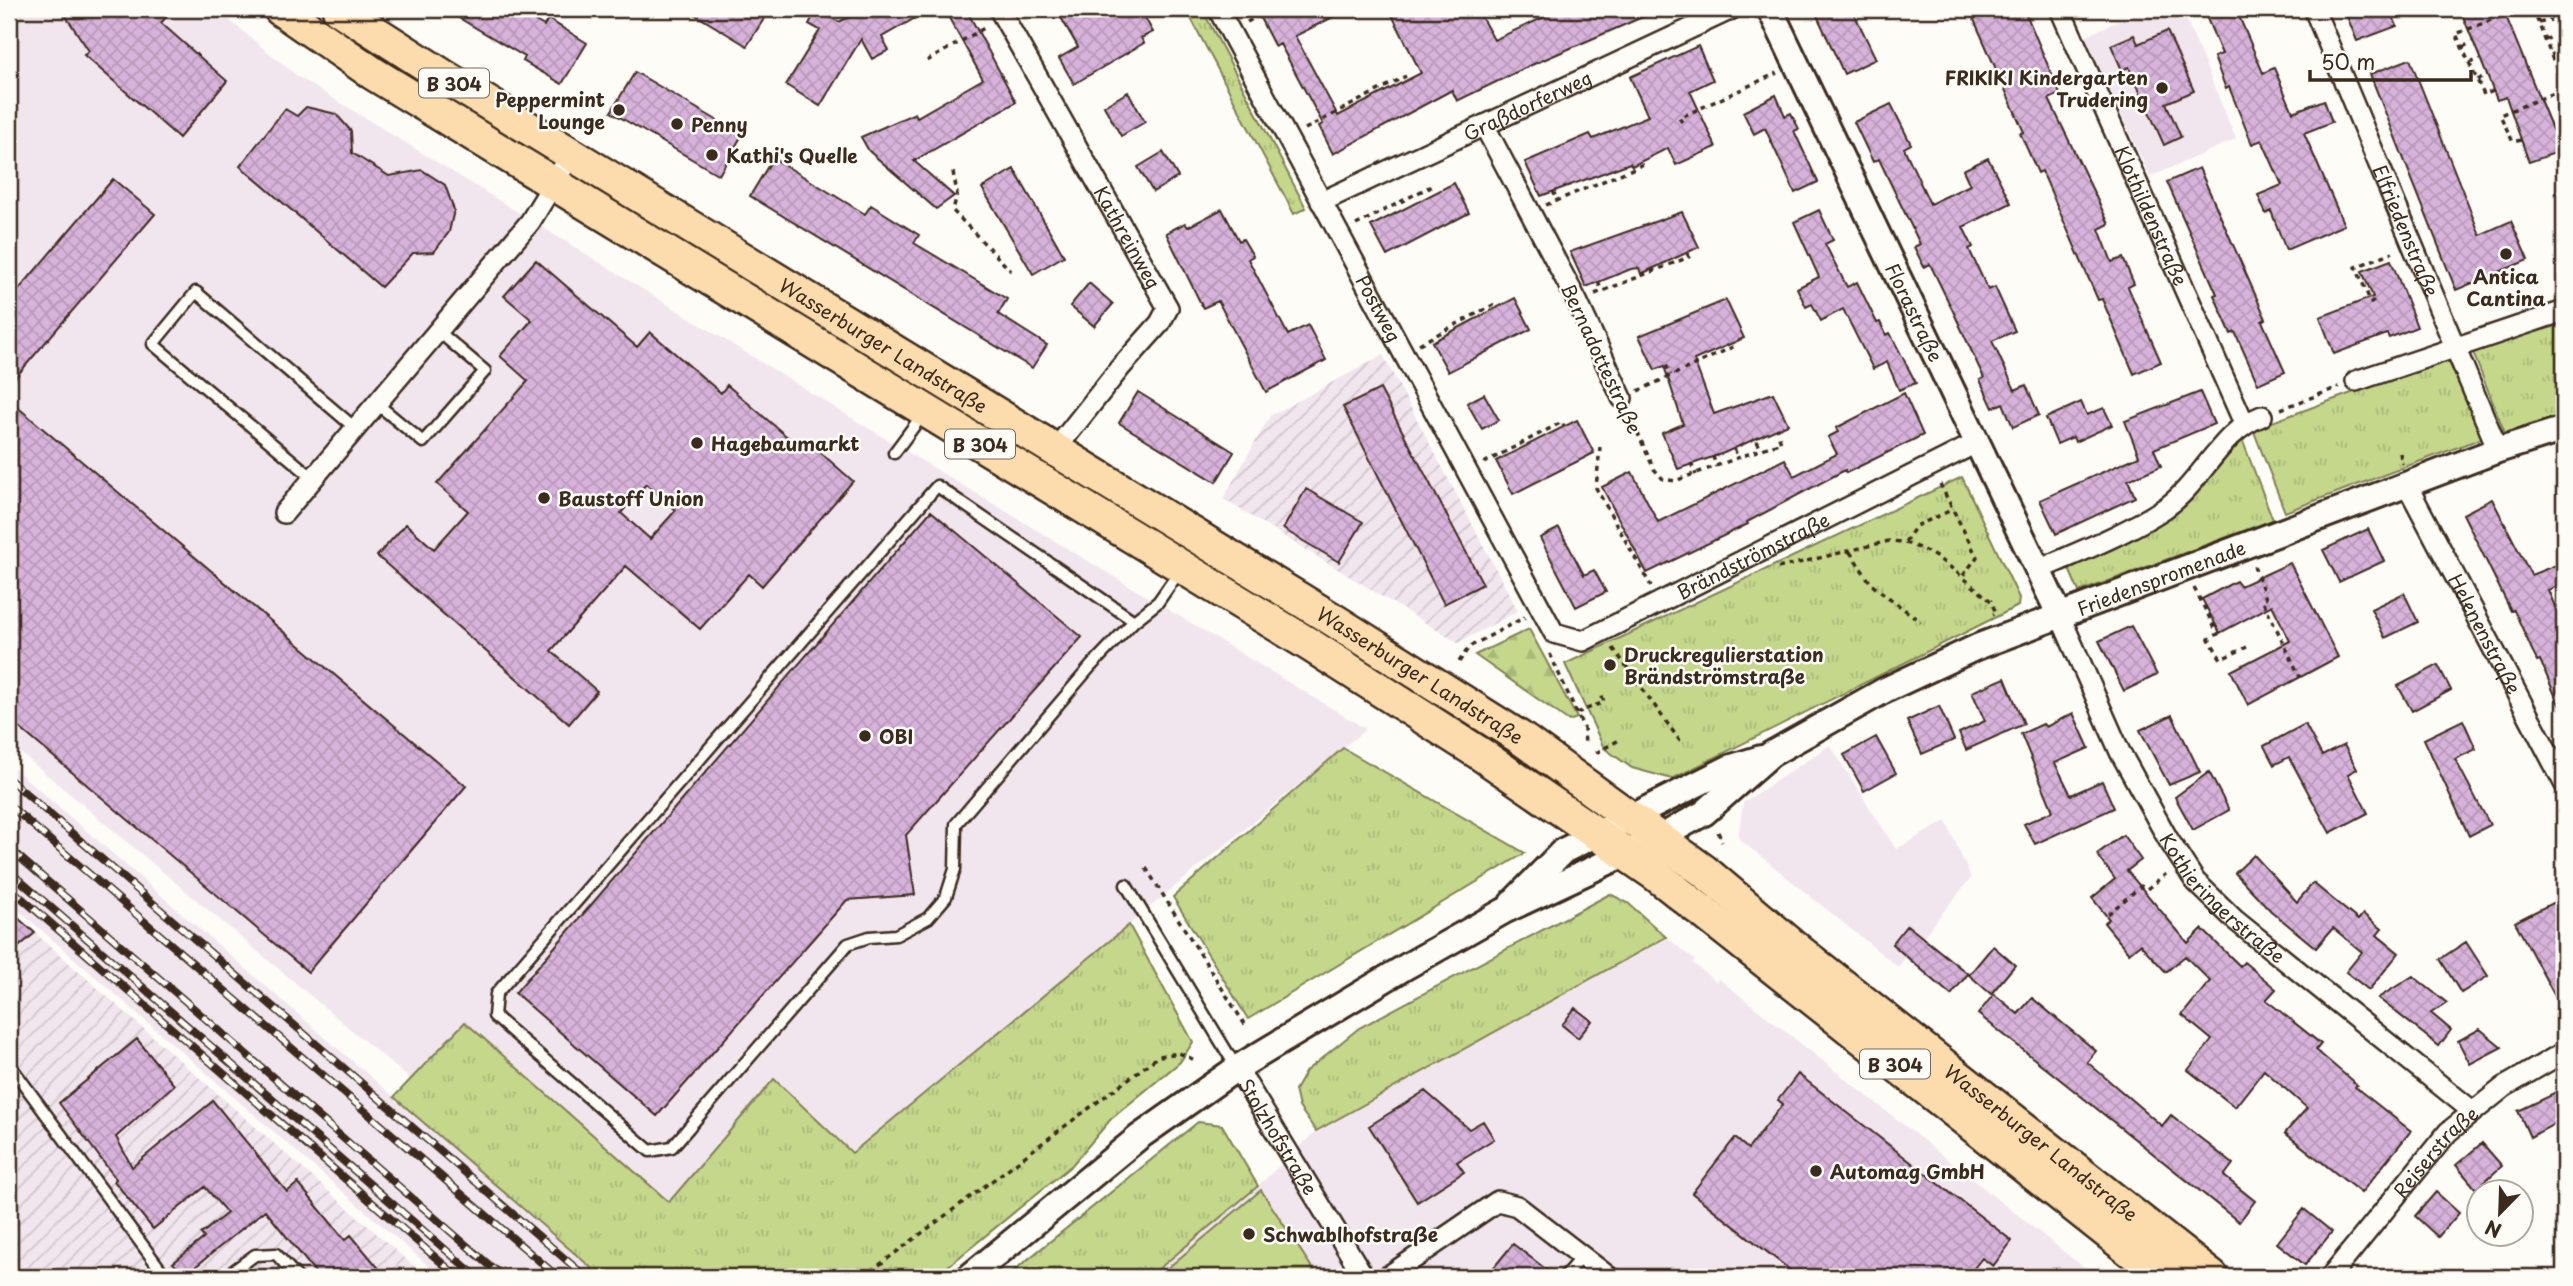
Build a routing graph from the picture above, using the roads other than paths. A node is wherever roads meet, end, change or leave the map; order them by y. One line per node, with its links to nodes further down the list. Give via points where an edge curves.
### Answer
1 (280, 9): 11 (main road, Wasserburger Landstraße / B 304, via 374,74)
2 (339, 9): 10 (main road, Wasserburger Landstraße / B 304)
3 (1218, 9): 12 (street, Postweg)
4 (1732, 9): 9 (street, Graßdorferweg)
5 (1770, 9): 22 (street, Florastraße)
6 (2060, 9): 30 (street, Klothildenstraße, via 2253,419 2167,507)
7 (2314, 9): 15 (street, Elfriedenstraße)
8 (1002, 13): 23 (street, Kathreinweg, via 1168,308)
9 (1484, 125): 12 (street, Graßdorferweg); 17 (street, Bernadottestraße, via 1577,301)
10 (572, 153): 11 (street); 23 (main road, Wasserburger Landstraße / B 304)
11 (555, 184): 14 (street, via 530,222); 19 (main road, Wasserburger Landstraße / B 304)
12 (1321, 202): 31 (street, Postweg)
13 (2564, 311): 15 (street)
14 (438, 331): 18 (street); 18 (lane, via 485,371 422,442)
15 (2455, 347): 16 (street); 24 (street, Elfriedenstraße)
16 (2356, 381)
17 (1622, 398)
18 (376, 404): 20 (street)
19 (926, 410): 25 (lane); 29 (main road, Wasserburger Landstraße / B 304)
20 (355, 428): 26 (street); 26 (lane, via 196,292 153,344)
21 (2564, 429): 24 (street, Friedenspromenade)
22 (1976, 443): 30 (street, Florastraße); 31 (street, Brändströmstraße, via 1583,641 1554,633)
23 (1055, 450): 36 (main road, Wasserburger Landstraße / B 304, via 1425,676)
24 (2498, 450): 27 (street, Friedenspromenade)
25 (894, 453)
26 (313, 478): 28 (street)
27 (2407, 485): 32 (street, Friedenspromenade); 35 (street, Helenenstraße)
28 (284, 513)
29 (1182, 568): 33 (lane, via 1158,602); 37 (main road, Wasserburger Landstraße / B 304, via 1415,712)
30 (2038, 569): 32 (street, Florastraße)
31 (1540, 609)
32 (2060, 616): 34 (street, Friedenspromenade, via 1977,647 1885,690); 45 (street, Kothieringerstraße, via 2120,752 2196,881 2235,920)
33 (1134, 621): 33 (lane, via 937,486 496,994 494,1016 650,1151 672,1147 848,944 896,935 928,918 946,897 955,869 956,824)
34 (1771, 754): 36 (street, Friedenspromenade, via 1729,768); 38 (street, Friedenspromenade, via 1704,813)
35 (2564, 783)
36 (1630, 818): 37 (street, Friedenspromenade); 38 (main road, Wasserburger Landstraße / B 304)
37 (1597, 833): 39 (main road, Wasserburger Landstraße / B 304); 41 (street, via 1563,851)
38 (1659, 838): 39 (street, Friedenspromenade); 56 (main road, Wasserburger Landstraße / B 304)
39 (1625, 853): 41 (street); 55 (main road, Wasserburger Landstraße / B 304)
40 (1126, 885): 44 (lane)
41 (1504, 911): 44 (street)
42 (2564, 1052): 45 (street, Reiserstraße)
43 (9, 1064): 47 (lane)
44 (1237, 1068): 50 (street, via 1139,1137); 51 (street, Stolzhofstraße)
45 (2472, 1110): 57 (street, Reiserstraße, via 2448,1132)
46 (1582, 1256): 52 (street, via 1517,1206 1498,1201); 53 (lane); 54 (street)
47 (166, 1277)
48 (225, 1277): 49 (lane, via 255,1255 276,1254)
49 (297, 1277)
50 (969, 1277)
51 (1364, 1277)
52 (1387, 1277)
53 (1564, 1277)
54 (1609, 1277)
55 (2164, 1277)
56 (2212, 1277)
57 (2330, 1277)

